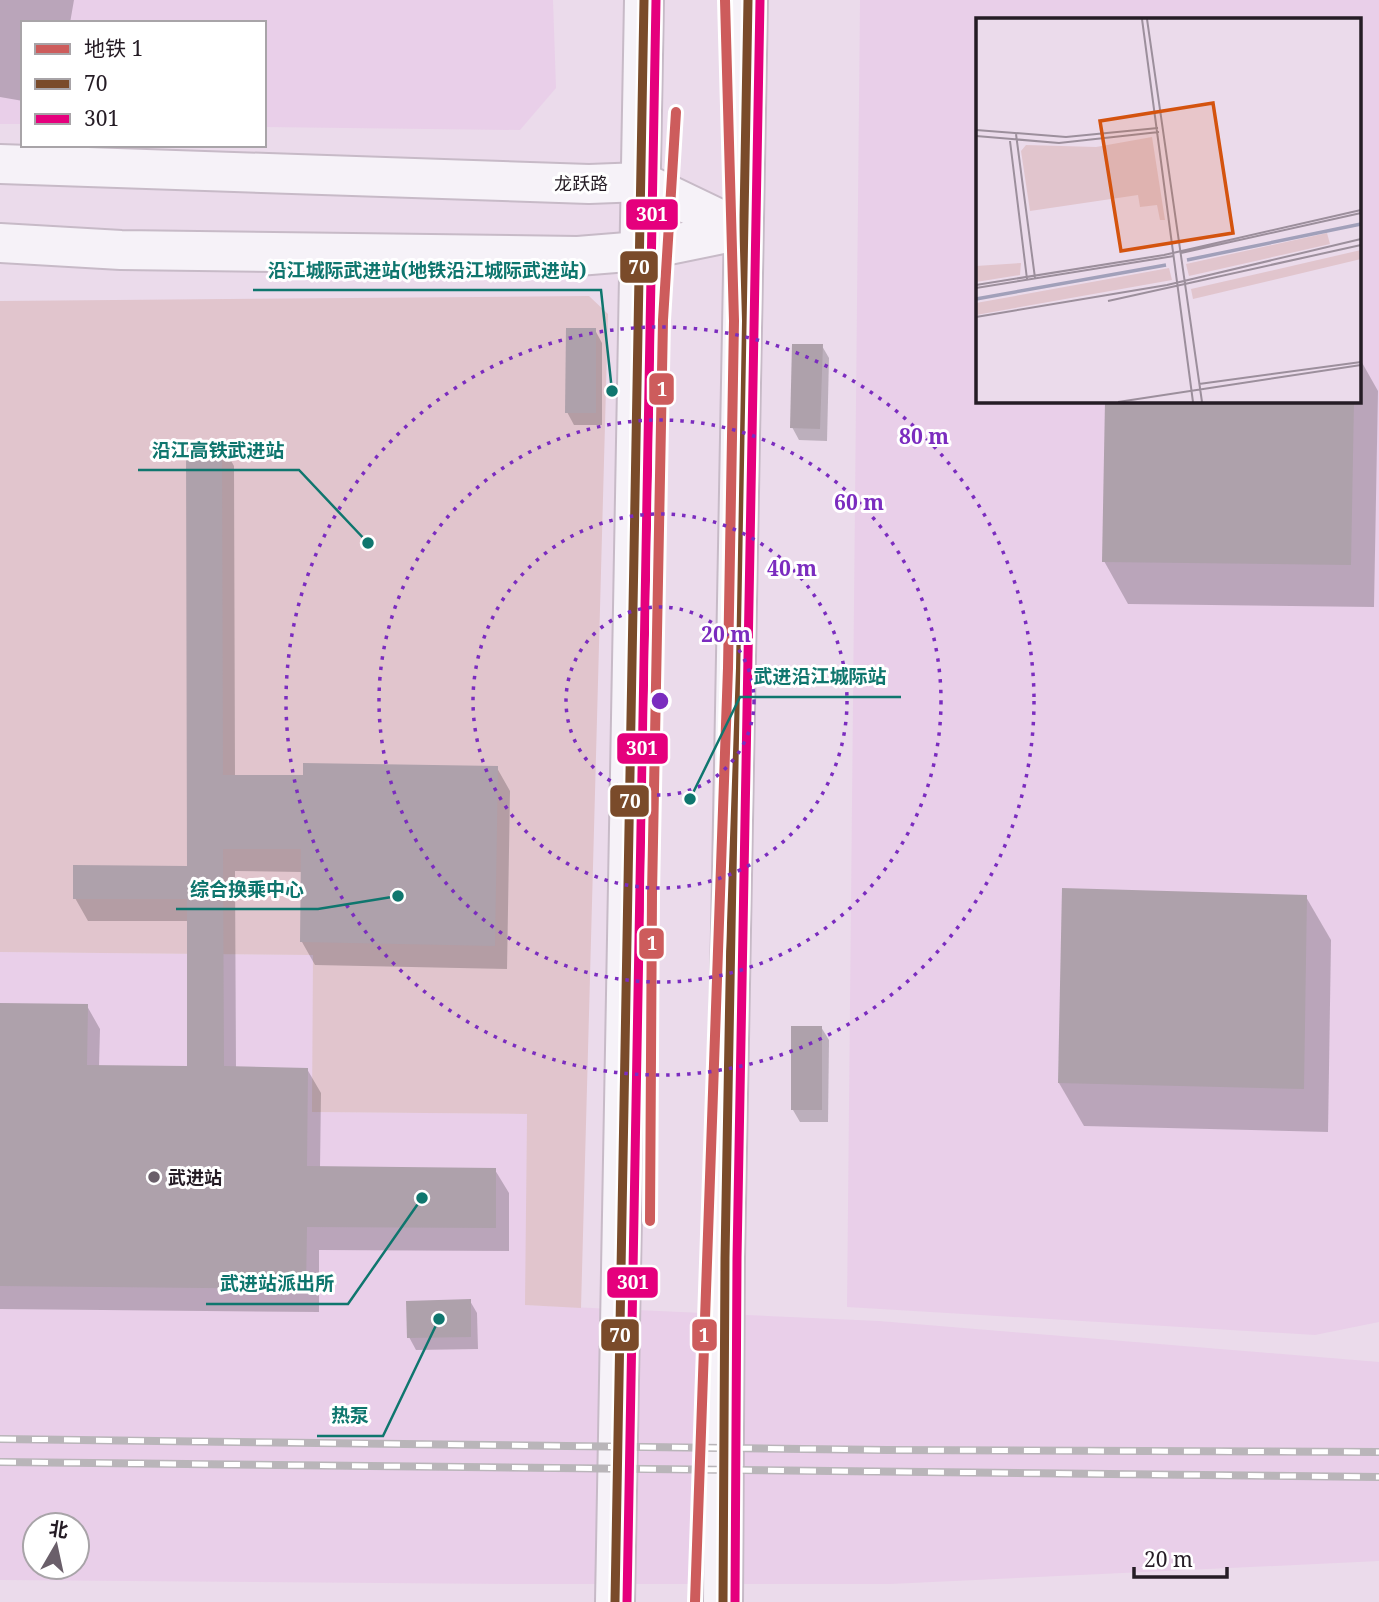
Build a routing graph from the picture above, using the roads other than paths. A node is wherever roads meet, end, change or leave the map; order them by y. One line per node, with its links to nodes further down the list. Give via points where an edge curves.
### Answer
1 (644, 0): 4 (main road)
2 (748, 0): 5 (main road)
3 (0, 164): 4 (main road, 龙跃路)
4 (642, 182): 5 (main road, 龙跃路); 7 (main road)
5 (742, 230): 7 (main road); 9 (main road)
6 (0, 243): 7 (main road, via 121,250 578,256)
7 (640, 251): 8 (main road)
8 (615, 1602)
9 (723, 1602)

